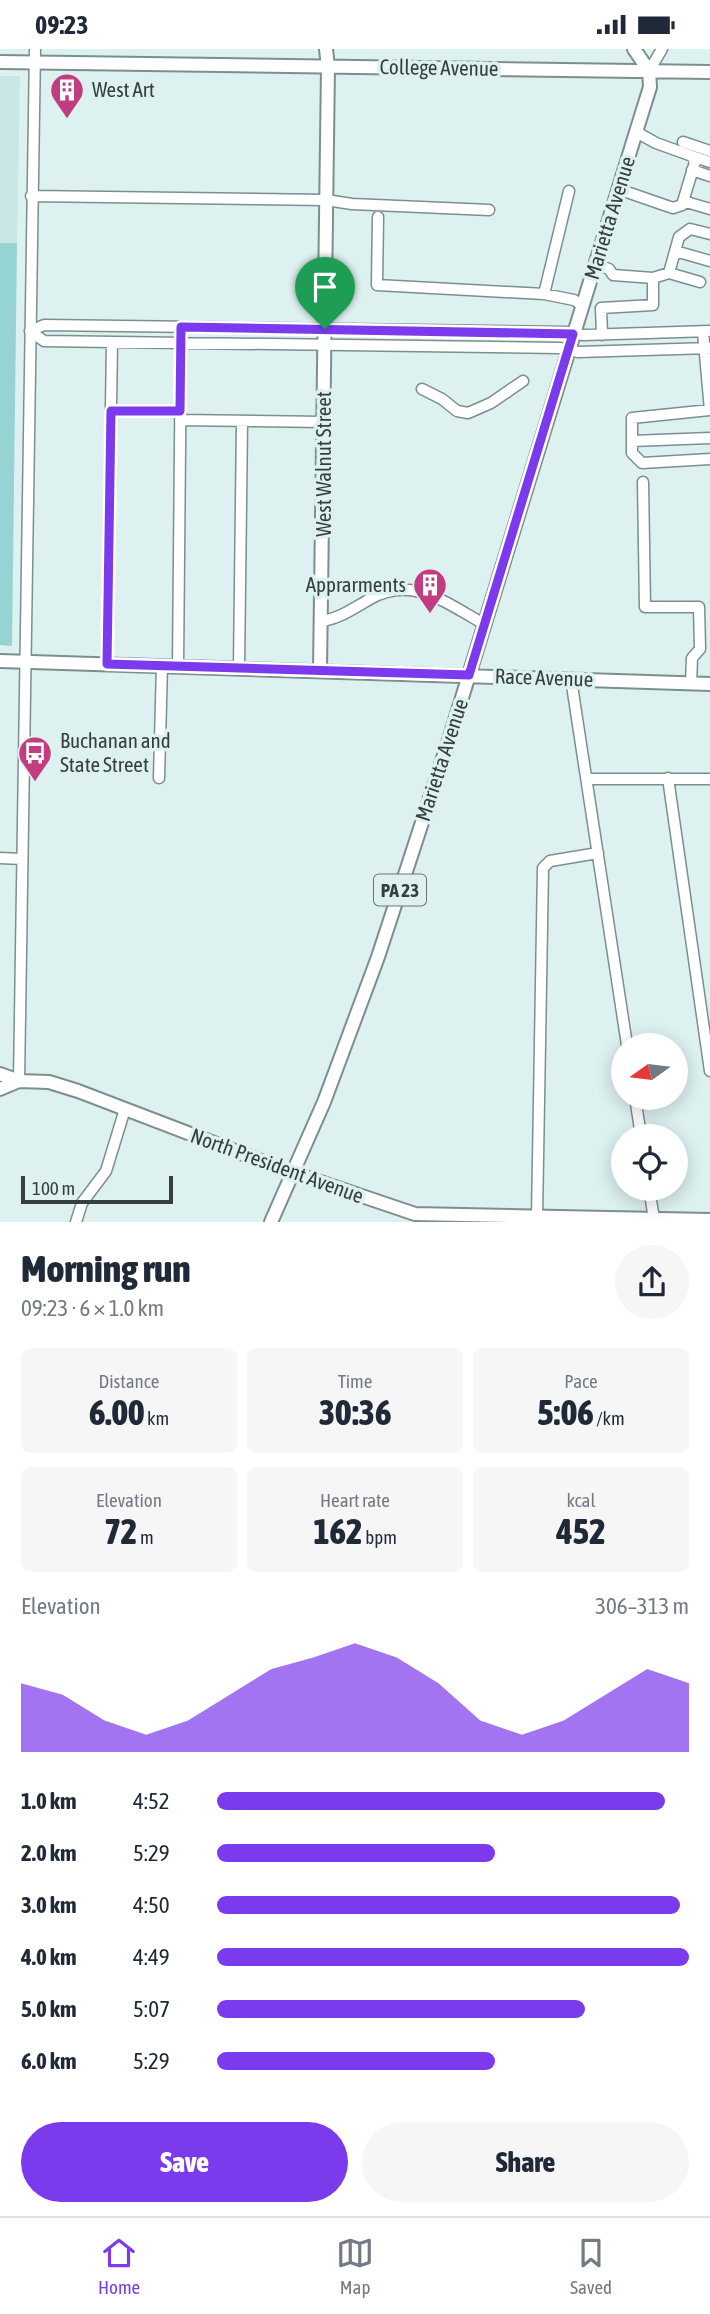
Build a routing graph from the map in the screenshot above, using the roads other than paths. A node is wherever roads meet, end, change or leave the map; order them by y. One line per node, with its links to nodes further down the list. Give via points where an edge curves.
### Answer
1 (35, 49): 6 (street)
2 (326, 49): 7 (main road, West Walnut Street)
3 (634, 49): 8 (main road)
4 (662, 49): 8 (street, Marietta Avenue)
5 (0, 62): 6 (main road, College Avenue)
6 (34, 63): 7 (main road, College Avenue); 19 (street)
7 (328, 67): 8 (main road, College Avenue); 20 (main road, West Walnut Street)
8 (649, 71): 9 (main road, College Avenue); 10 (main road, Marietta Avenue / PA 23, via 650,86)
9 (710, 72)
10 (636, 132): 13 (street); 17 (main road, Marietta Avenue / PA 23)
11 (683, 142): 12 (street)
12 (710, 151)
13 (692, 156): 14 (street); 15 (street)
14 (710, 162)
15 (692, 170): 16 (street); 21 (street)
16 (710, 176)
17 (618, 189): 21 (street, via 673,208); 28 (main road, Marietta Avenue / PA 23)
18 (569, 191): 32 (street)
19 (31, 196): 20 (street); 36 (street)
20 (326, 200): 23 (street); 35 (main road, West Walnut Street)
21 (682, 201): 22 (street)
22 (710, 209)
23 (489, 210)
24 (377, 217): 32 (street, via 377,285)
25 (710, 234): 26 (street, via 690,229 679,237)
26 (675, 251): 27 (street); 29 (street)
27 (710, 261)
28 (595, 264): 30 (street, via 613,275); 33 (main road, Marietta Avenue / PA 23)
29 (669, 273): 30 (street); 31 (street)
30 (653, 278): 39 (street, via 653,305 601,308)
31 (701, 282)
32 (544, 294): 33 (street)
33 (582, 305): 38 (main road, Marietta Avenue / PA 23)
34 (181, 327): 35 (street); 36 (street, via 44,325); 41 (street)
35 (325, 329): 38 (street); 42 (main road, West Walnut Street)
36 (30, 331): 40 (street, via 44,341); 59 (street)
37 (707, 332): 39 (street); 43 (street)
38 (573, 334): 39 (street); 44 (main road, Marietta Avenue / PA 23)
39 (602, 335)
40 (111, 342): 41 (street); 48 (street)
41 (181, 343): 42 (street); 49 (street)
42 (324, 345): 44 (street); 51 (main road, West Walnut Street)
43 (707, 348): 44 (street); 47 (street)
44 (568, 350): 57 (main road, Marietta Avenue / PA 23)
45 (523, 381): 46 (street, via 468,414)
46 (422, 389)
47 (710, 410): 53 (street, via 632,418)
48 (111, 411): 49 (street); 60 (street)
49 (180, 415): 50 (street); 62 (street)
50 (242, 421): 51 (street); 63 (street)
51 (324, 422): 56 (main road, West Walnut Street)
52 (710, 437): 53 (street)
53 (632, 441): 54 (street, via 632,453 642,463)
54 (710, 459)
55 (643, 482): 67 (street, via 645,607 699,607 700,649 692,659)
56 (321, 621): 57 (street, via 332,620 386,590 425,592); 64 (main road, West Walnut Street)
57 (484, 624): 65 (main road, Marietta Avenue / PA 23)
58 (0, 661): 59 (main road, Race Avenue)
59 (25, 662): 60 (main road, Race Avenue); 75 (street)
60 (107, 664): 61 (main road, Race Avenue)
61 (162, 666): 62 (main road, Race Avenue); 69 (street)
62 (178, 666): 63 (main road, Race Avenue)
63 (239, 668): 64 (main road, Race Avenue)
64 (320, 670): 65 (main road, Race Avenue)
65 (469, 675): 66 (main road, Race Avenue); 82 (main road, Marietta Avenue / PA 23, via 362,1004)
66 (571, 679): 67 (main road, Race Avenue); 71 (street)
67 (691, 683): 68 (main road, Race Avenue)
68 (710, 684)
69 (159, 778)
70 (668, 778): 71 (street); 72 (street); 77 (street)
71 (587, 779): 73 (street)
72 (710, 779)
73 (598, 853): 76 (street); 84 (street, via 550,861 542,868)
74 (0, 858): 75 (street)
75 (22, 859): 79 (street)
76 (625, 1033)
77 (710, 1071)
78 (0, 1074): 79 (main road, North President Avenue)
79 (19, 1081): 80 (main road, North President Avenue); 81 (main road, North President Avenue, via 61,1086)
80 (0, 1089)
81 (125, 1109): 82 (main road, North President Avenue); 89 (street, via 106,1171 82,1203)
82 (293, 1173): 84 (main road, North President Avenue, via 415,1214); 90 (main road, Marietta Avenue / PA 23)
83 (651, 1201): 85 (street)
84 (537, 1217): 86 (main road, North President Avenue)
85 (654, 1219): 87 (main road, North President Avenue); 88 (main road, North President Avenue)
86 (585, 1220): 87 (main road, North President Avenue)
87 (638, 1220)
88 (710, 1220)
89 (76, 1222)
90 (271, 1222)

